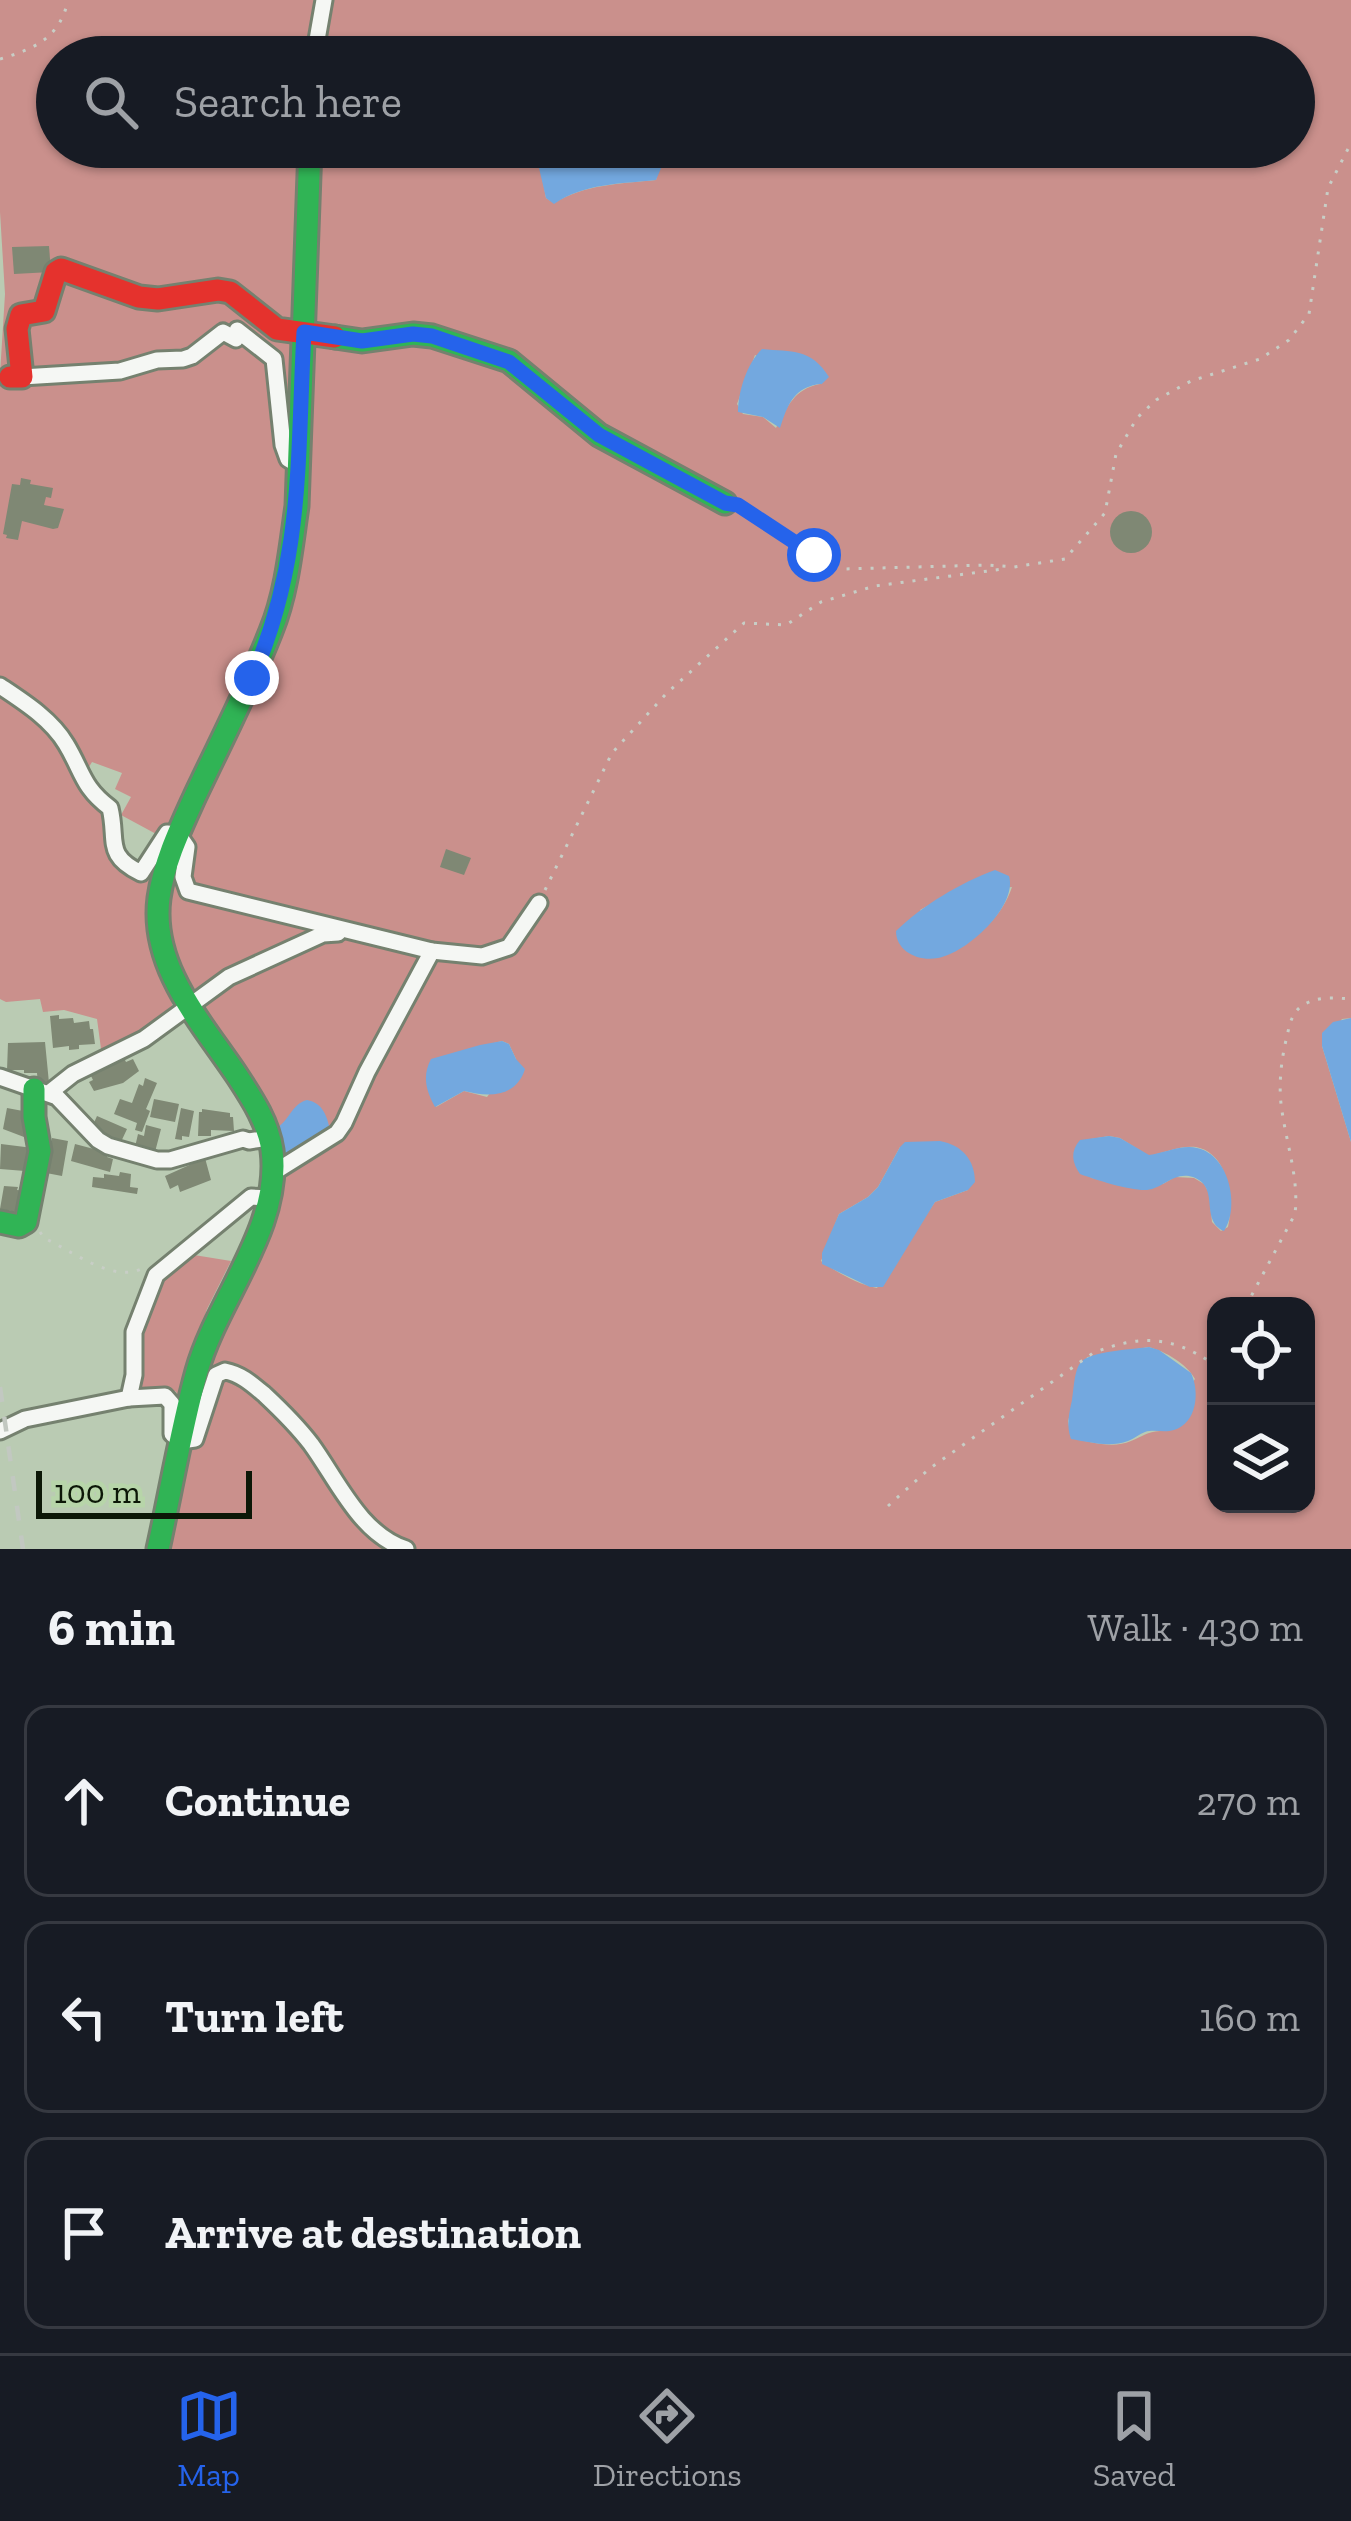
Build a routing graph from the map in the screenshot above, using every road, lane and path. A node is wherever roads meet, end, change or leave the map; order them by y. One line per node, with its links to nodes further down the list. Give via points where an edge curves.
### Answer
1 (68, 0): 3 (path)
2 (324, 0): 4 (street)
3 (49, 36)
4 (318, 36)
5 (36, 46): 6 (path)
6 (0, 59)
7 (1351, 143): 13 (path, via 1328,188 1310,314 1259,359 1156,400 1116,454 1105,513 1065,559)
8 (309, 168): 9 (street)
9 (304, 332): 10 (street, via 277,329 230,292 139,298 61,269 44,311 20,315); 11 (street); 12 (street, via 362,341 432,336 509,362 599,435)
10 (16, 377): 11 (street, via 183,359 223,332 236,339 237,330 274,359 284,445)
11 (298, 465): 15 (street, via 291,550 273,627)
12 (725, 503): 13 (path, via 844,569)
13 (1014, 567): 16 (path, via 875,586 821,602 786,625 744,623 613,754)
14 (0, 686): 15 (street, via 66,744 87,788 110,808 121,862 140,874 167,832)
15 (178, 834): 17 (street, via 188,847 188,891); 20 (street, via 158,921 166,964)
16 (538, 903): 18 (street, via 509,947 482,956)
17 (356, 932): 18 (street); 20 (street, via 322,934 250,966)
18 (432, 951): 24 (street, via 337,1133)
19 (1351, 999): 29 (path, via 1303,1005 1292,1017 1281,1108 1295,1214)
20 (191, 1006): 22 (street, via 144,1040); 23 (street)
21 (0, 1077): 22 (street)
22 (42, 1091): 23 (street, via 108,1146 157,1160); 26 (street)
23 (269, 1138): 24 (street)
24 (274, 1173): 25 (street)
25 (271, 1198): 28 (street, via 250,1197); 33 (street, via 209,1335)
26 (27, 1217): 27 (street, via 20,1226); 28 (path, via 44,1238 110,1273)
27 (0, 1222)
28 (168, 1265): 31 (street, via 156,1275 134,1331)
29 (1251, 1297)
30 (1207, 1360): 34 (path, via 1148,1339 1093,1353)
31 (129, 1398): 32 (street); 33 (street, via 169,1399 172,1434)
32 (0, 1431)
33 (181, 1441): 35 (street); 36 (street, via 195,1439 216,1375 238,1374 308,1439 379,1535)
34 (888, 1506)
35 (158, 1549)
36 (406, 1549)

